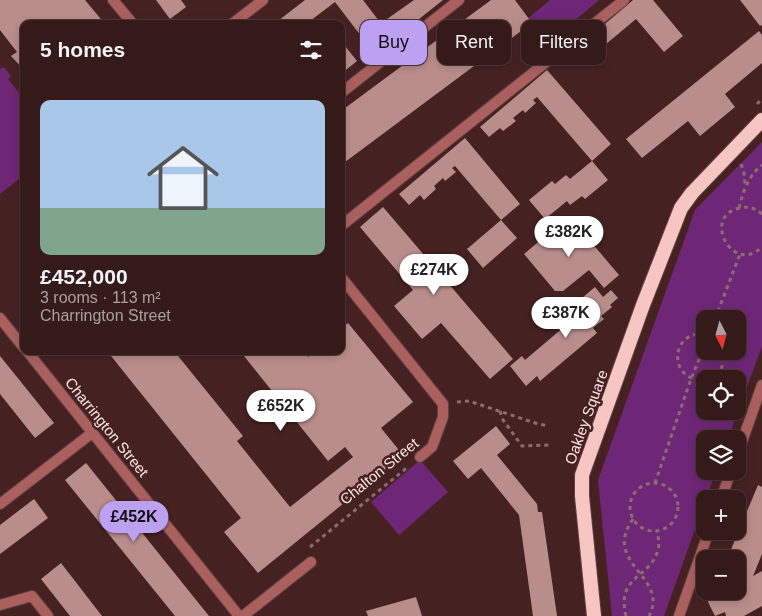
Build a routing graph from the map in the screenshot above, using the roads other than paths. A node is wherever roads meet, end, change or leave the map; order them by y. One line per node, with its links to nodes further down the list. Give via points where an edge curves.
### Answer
1 (113, 0): 5 (street)
2 (263, 0): 6 (street)
3 (459, 0): 7 (street)
4 (624, 0): 9 (street)
5 (130, 20)
6 (237, 20)
7 (345, 90)
8 (762, 120): 24 (highway, Oakley Square, via 680,208 582,475)
9 (345, 223)
10 (345, 282): 17 (street, Chalton Street, via 444,404 432,447)
11 (0, 318): 12 (street)
12 (20, 343)
13 (30, 355): 16 (street, Charrington Street)
14 (762, 385): 15 (street)
15 (746, 430)
16 (92, 433): 18 (street); 23 (street, Charrington Street)
17 (420, 457)
18 (0, 504)
19 (706, 540): 25 (street)
20 (311, 562): 23 (street)
21 (0, 605): 22 (street, via 32,596)
22 (48, 616)
23 (241, 616)
24 (594, 616)
25 (679, 616)

